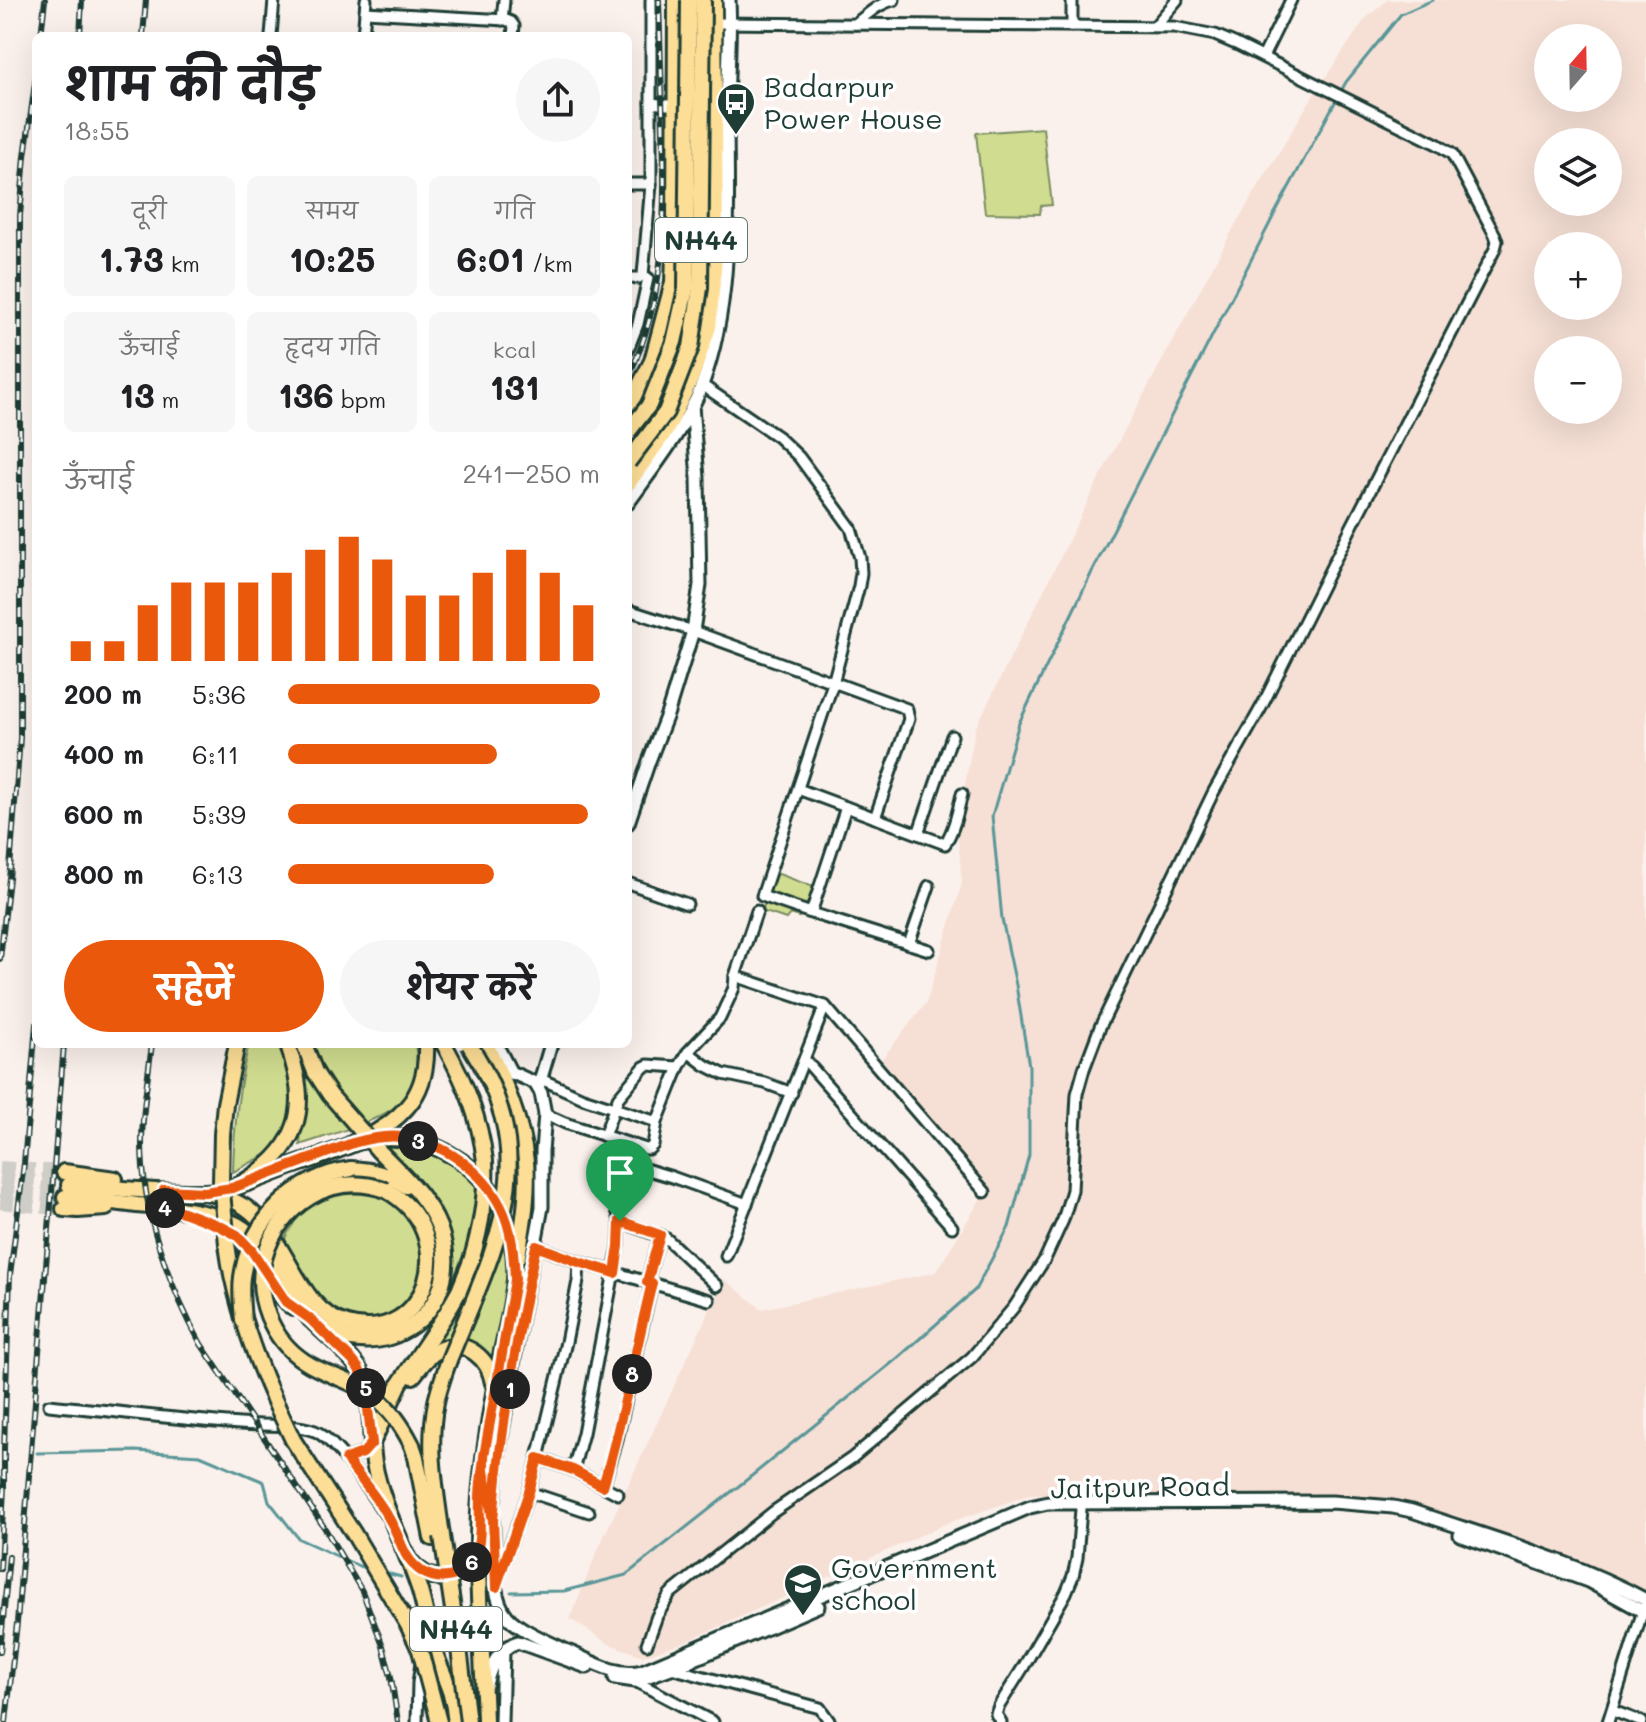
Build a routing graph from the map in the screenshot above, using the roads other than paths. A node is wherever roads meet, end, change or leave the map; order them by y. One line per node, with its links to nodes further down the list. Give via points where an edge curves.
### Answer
1 (274, 0): 21 (street)
2 (366, 0): 14 (street)
3 (504, 0): 15 (street)
4 (651, 0): 25 (street)
5 (676, 0): 26 (main road)
6 (689, 0): 36 (main road, NH44, bridge, via 686,289 669,355 649,405)
7 (703, 0): 37 (main road, NH44, bridge, via 700,288 691,347 666,412)
8 (714, 0): 16 (main road)
9 (729, 0): 17 (street)
10 (894, 0): 18 (street)
11 (1072, 0): 19 (street)
12 (1177, 0): 20 (street)
13 (1291, 0): 24 (street)
14 (365, 12): 15 (street); 22 (street)
15 (502, 20): 23 (street, via 511,22)
16 (714, 23): 17 (street); 27 (main road)
17 (730, 23): 18 (street); 27 (street)
18 (855, 24): 19 (street)
19 (1072, 26): 20 (street)
20 (1155, 26): 24 (street, via 1215,35)
21 (271, 32)
22 (363, 32)
23 (513, 32)
24 (1263, 57): 123 (street, via 1452,154 1495,235 1495,249 1213,793 1100,1027 1077,1094 1072,1190 1045,1259 972,1357 852,1458 773,1512 670,1594)
25 (651, 103): 26 (street); 29 (street)
26 (676, 106): 27 (main road); 33 (main road, via 673,282 652,361)
27 (721, 112): 34 (main road, via 709,327)
28 (632, 184): 29 (street)
29 (651, 184): 30 (street)
30 (643, 275): 31 (street); 32 (street, via 648,278)
31 (632, 278)
32 (632, 340)
33 (634, 384)
34 (695, 385): 35 (street); 38 (main road); 42 (street, via 789,447 851,528 861,573)
35 (692, 407): 39 (street); 41 (street, via 700,585)
36 (632, 427)
37 (632, 457)
38 (632, 478)
39 (632, 498)
40 (632, 611): 41 (street)
41 (693, 631): 42 (street); 47 (street)
42 (833, 683): 44 (street); 48 (street, via 909,713)
43 (952, 736): 49 (street)
44 (798, 789): 46 (street); 54 (street, via 762,896)
45 (962, 794): 49 (street, via 947,842)
46 (846, 807): 48 (street); 54 (street)
47 (632, 811)
48 (875, 818): 49 (street)
49 (918, 834)
50 (632, 884): 52 (street)
51 (929, 886): 55 (street)
52 (687, 904)
53 (757, 911): 57 (street)
54 (811, 913): 55 (street)
55 (909, 944): 56 (street)
56 (929, 950)
57 (735, 976): 58 (street); 68 (street, via 720,1018)
58 (825, 1006): 69 (street); 84 (street)
59 (236, 1048): 101 (main road, NH44, bridge, via 225,1104 221,1182 231,1278)
60 (289, 1048): 81 (main road, via 299,1099 292,1132 268,1166)
61 (306, 1048): 87 (main road, bridge, via 330,1095)
62 (426, 1048): 79 (main road, via 423,1077 411,1102 390,1122)
63 (446, 1048): 103 (main road, bridge, via 475,1110 482,1141 481,1226 453,1303)
64 (471, 1048): 121 (main road, NH44, bridge, via 498,1097 509,1177 491,1256 440,1386 433,1421 431,1452)
65 (489, 1048): 71 (main road)
66 (497, 1048): 71 (street)
67 (550, 1048): 72 (street)
68 (688, 1052): 70 (street); 73 (street, via 723,1074)
69 (805, 1060): 73 (street); 90 (street)
70 (679, 1067): 74 (street, via 646,1066); 76 (street)
71 (505, 1071): 72 (street); 96 (main road, via 526,1162)
72 (540, 1083): 74 (street); 75 (street)
73 (792, 1093): 86 (street)
74 (613, 1109): 76 (street); 77 (street)
75 (545, 1114): 77 (street); 92 (street)
76 (657, 1122): 78 (street, via 649,1149)
77 (604, 1136): 78 (street)
78 (620, 1141): 80 (street)
79 (353, 1143): 81 (main road); 96 (main road, via 404,1137 464,1163 501,1207)
80 (615, 1160): 86 (street); 89 (street, via 612,1190)
81 (237, 1186): 83 (main road)
82 (164, 1190): 83 (main road); 85 (main road); 88 (main road)
83 (205, 1192): 121 (main road, bridge, via 257,1216 289,1262 312,1301 328,1317 361,1327 400,1317 422,1290 430,1254 415,1213 374,1186 346,1183 311,1196 291,1211 282,1221 270,1241 262,1296 276,1332 293,1352 366,1390 405,1431)
84 (985, 1192)
85 (136, 1197): 85 (main road, via 127,1181 65,1191); 88 (main road)
86 (747, 1204): 93 (street)
87 (427, 1205): 100 (main road, via 439,1227 445,1266 437,1294 414,1325 368,1342 341,1338); 101 (main road, bridge, via 391,1176 361,1169 337,1171 300,1187 268,1216 251,1247 241,1287)
88 (169, 1208): 100 (main road, via 229,1221 248,1232)
89 (620, 1221): 91 (street); 95 (street)
90 (952, 1227)
91 (660, 1235): 97 (street); 98 (street)
92 (536, 1246): 94 (street); 115 (street, via 497,1462)
93 (726, 1256)
94 (579, 1262): 95 (street); 107 (street)
95 (615, 1273): 97 (street); 109 (street)
96 (515, 1280): 102 (main road)
97 (649, 1282): 99 (street); 110 (street)
98 (717, 1286)
99 (709, 1300)
100 (310, 1319): 105 (main road, via 363,1376)
101 (243, 1321): 130 (main road, NH44, bridge, via 293,1440 408,1625)
102 (495, 1389): 103 (main road, via 480,1356 451,1346 430,1356); 106 (main road)
103 (390, 1404): 105 (main road)
104 (49, 1405): 108 (street, via 306,1428)
105 (372, 1443): 108 (street); 116 (main road)
106 (484, 1456): 115 (street); 117 (main road)
107 (538, 1458): 109 (street); 111 (street)
108 (346, 1459): 116 (street)
109 (573, 1470): 110 (street)
110 (603, 1486): 112 (street)
111 (529, 1492): 114 (street); 119 (street)
112 (618, 1494)
113 (1081, 1509): 120 (street, Jaitpur Road, via 1323,1508 1405,1517); 125 (street, Jaitpur Road, via 1025,1515); 137 (street, via 1073,1576 996,1712)
114 (589, 1512)
115 (493, 1521): 119 (street)
116 (392, 1523): 118 (main road)
117 (478, 1543): 118 (main road, via 468,1567 445,1578 422,1572); 127 (main road)
118 (407, 1556): 122 (main road)
119 (496, 1587): 120 (street, Jaitpur Road, via 513,1622 604,1668 633,1673 1030,1507 1312,1501 1412,1511 1571,1564 1619,1585)
120 (1645, 1606): 128 (street)
121 (454, 1616): 132 (main road, NH44, bridge)
122 (427, 1617): 129 (street); 131 (main road, via 451,1690)
123 (647, 1644)
124 (508, 1646): 126 (street, via 523,1643); 127 (street, via 492,1665); 134 (street)
125 (671, 1668): 126 (street, Jaitpur Road); 136 (street, via 820,1708)
126 (635, 1681): 135 (street)
127 (484, 1697): 133 (main road)
128 (1613, 1711): 138 (street); 139 (street)
129 (417, 1722)
130 (439, 1722)
131 (455, 1722)
132 (468, 1722)
133 (485, 1722)
134 (501, 1722)
135 (713, 1722)
136 (830, 1722)
137 (1001, 1722)
138 (1608, 1722)
139 (1642, 1722)

